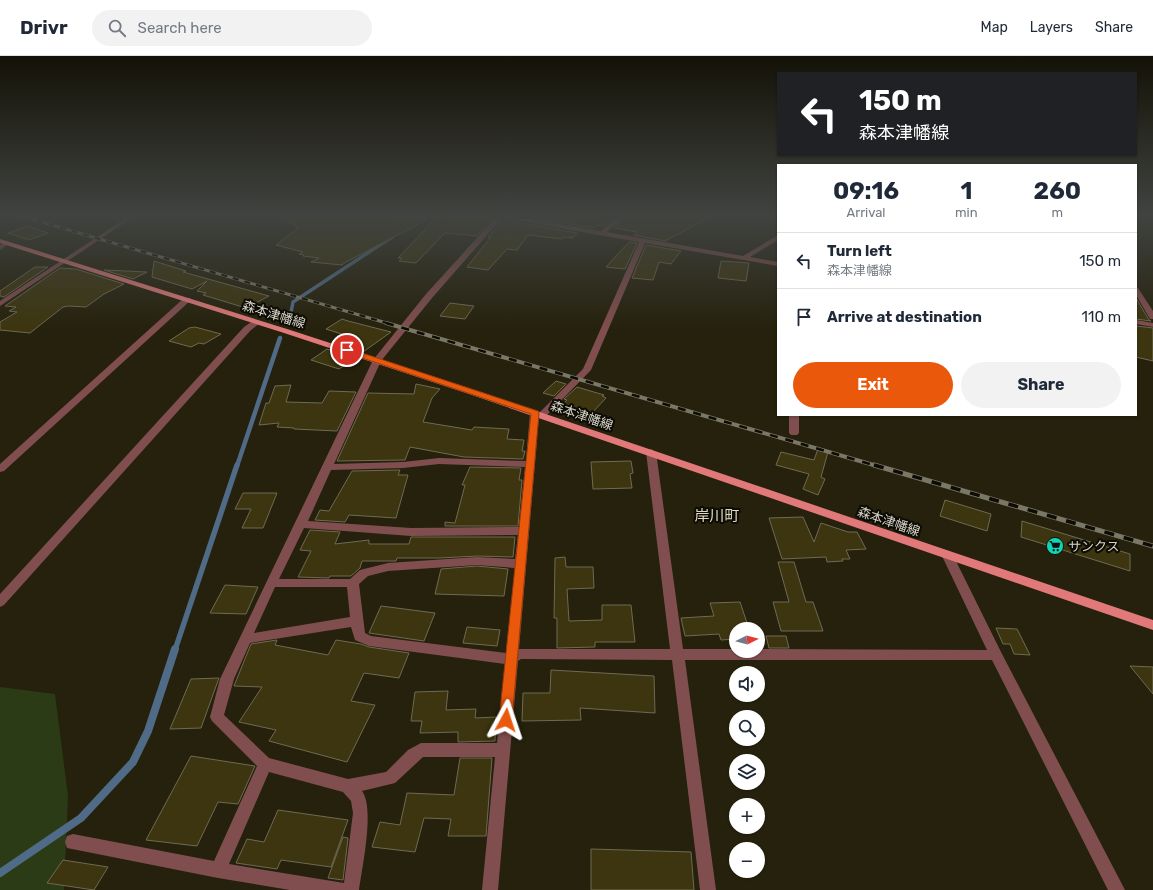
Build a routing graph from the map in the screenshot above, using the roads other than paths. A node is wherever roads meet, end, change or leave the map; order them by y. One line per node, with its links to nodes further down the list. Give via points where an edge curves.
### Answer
1 (33, 253): 8 (main road, 森本津幡線)
2 (77, 253): 8 (street)
3 (467, 253): 17 (street)
4 (637, 253): 18 (street, via 587,370)
5 (715, 253): 7 (street)
6 (752, 253): 7 (street)
7 (744, 258): 9 (street)
8 (64, 262): 11 (main road, 森本津幡線); 12 (street)
9 (777, 264)
10 (1137, 291): 13 (street)
11 (187, 300): 14 (main road, 森本津幡線); 24 (street)
12 (0, 304)
13 (1153, 316)
14 (257, 322): 17 (main road, 森本津幡線); 31 (street)
15 (1137, 322): 16 (street)
16 (1153, 325)
17 (377, 360): 18 (main road, 森本津幡線); 23 (street)
18 (538, 414): 21 (main road, 森本津幡線); 22 (street)
19 (794, 416): 20 (street)
20 (794, 433)
21 (651, 452): 27 (main road, 森本津幡線); 35 (street)
22 (530, 464): 23 (street, via 439,461 403,465); 26 (street)
23 (327, 467): 25 (street)
24 (0, 468)
25 (301, 524): 26 (street, via 411,532); 29 (street)
26 (524, 531): 28 (street)
27 (948, 556): 33 (main road, 森本津幡線); 36 (street)
28 (520, 564): 30 (street, via 477,561 388,567 364,573); 37 (street)
29 (271, 583): 30 (street); 34 (street)
30 (353, 583): 32 (street)
31 (0, 602)
32 (356, 621): 34 (street); 37 (street, via 359,636 369,641)
33 (1153, 625)
34 (247, 638): 39 (street, via 227,679 217,716)
35 (678, 654): 36 (street); 37 (street, via 519,654); 46 (street)
36 (996, 655): 47 (street)
37 (511, 659): 38 (street)
38 (503, 750): 40 (street, via 421,750 390,778); 45 (street)
39 (265, 764): 40 (street); 42 (street)
40 (348, 786): 44 (street, via 358,798 361,813)
41 (73, 842): 42 (street)
42 (218, 870): 43 (street)
43 (342, 890)
44 (351, 890)
45 (490, 890)
46 (708, 890)
47 (1117, 890)

